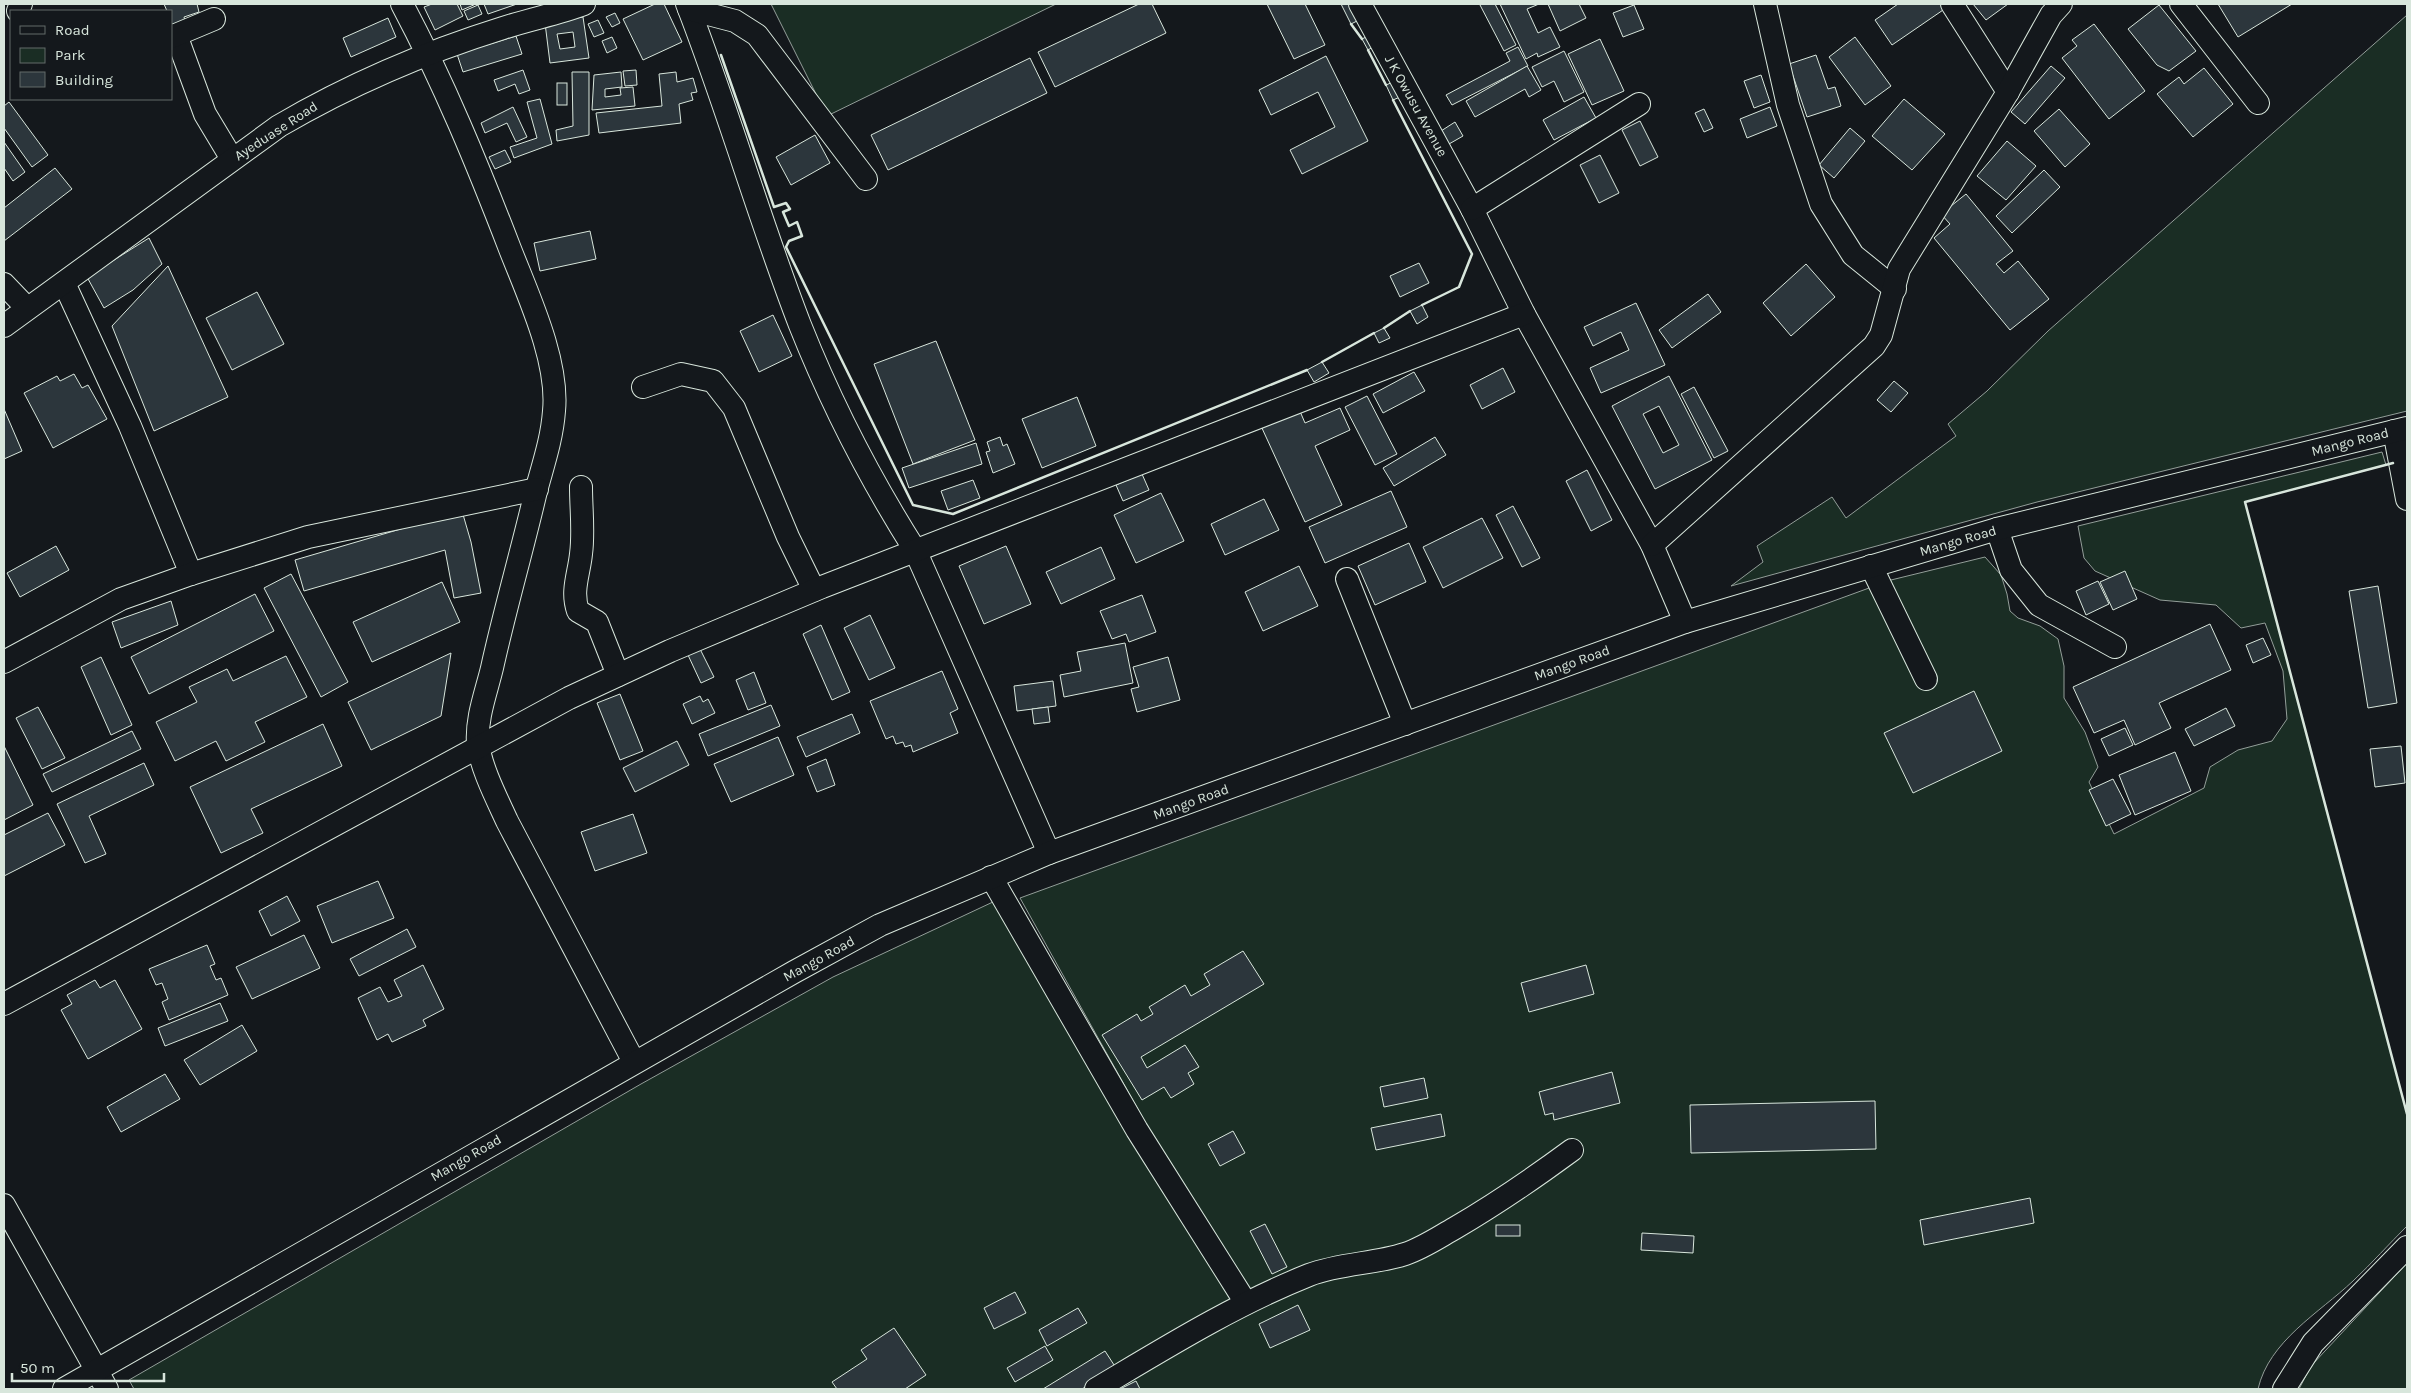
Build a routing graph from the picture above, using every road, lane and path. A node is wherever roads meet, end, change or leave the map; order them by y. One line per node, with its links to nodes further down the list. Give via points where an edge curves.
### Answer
1 (402, 4): 11 (street)
2 (584, 4): 11 (street, Ayeduase Road)
3 (1360, 4): 17 (street, J K Owusu Avenue)
4 (1765, 4): 20 (street, via 1788,104 1821,204 1853,255)
5 (1952, 4): 12 (street)
6 (2061, 4): 12 (street, via 2051,15)
7 (2181, 4): 13 (street)
8 (688, 6): 16 (street, via 735,21 757,34); 31 (street, via 822,377 848,431)
9 (214, 19): 10 (street)
10 (173, 36): 15 (street, via 205,114)
11 (429, 54): 15 (street, Ayeduase Road, via 326,99 279,126); 27 (street, via 456,112 528,295 551,366 554,410)
12 (2008, 92): 20 (street, via 1899,269)
13 (2258, 103)
14 (1639, 104): 17 (street)
15 (232, 159): 18 (street, Ayeduase Road)
16 (866, 179)
17 (1472, 209): 22 (street, J K Owusu Avenue)
18 (64, 283): 21 (street, Ayeduase Road); 33 (street, via 130,426)
19 (4, 284): 21 (street)
20 (1895, 289): 30 (street, via 1881,335 1874,346)
21 (27, 308): 23 (street, Ayeduase Road)
22 (1524, 314): 30 (street, J K Owusu Avenue); 31 (street)
23 (4, 326)
24 (643, 387): 35 (street, via 681,374 713,381 734,408)
25 (2401, 429): 28 (street); 29 (street, Mango Road)
26 (580, 487): 39 (street, via 581,553 574,601 578,611 597,622)
27 (537, 489): 33 (street, via 308,538); 42 (street, via 477,726)
28 (2407, 499)
29 (1996, 529): 32 (street, Mango Road); 37 (street, via 2011,570 2039,605)
30 (1652, 545): 36 (street, J K Owusu Avenue)
31 (915, 550): 35 (street); 43 (street)
32 (1871, 566): 36 (street, Mango Road); 40 (street)
33 (191, 574): 38 (street, via 121,600)
34 (1347, 579): 41 (street)
35 (814, 590): 39 (street)
36 (1685, 622): 41 (street, Mango Road)
37 (2115, 647)
38 (4, 662)
39 (618, 675): 42 (street)
40 (1926, 679)
41 (1405, 724): 43 (street, Mango Road)
42 (478, 747): 45 (street); 46 (street, via 507,821)
43 (1049, 854): 44 (street, Mango Road)
44 (991, 877): 46 (street, Mango Road, via 880,925); 50 (street, via 1136,1130)
45 (4, 1004)
46 (634, 1062): 51 (street, Mango Road)
47 (1572, 1150): 50 (street, via 1518,1189 1426,1245 1404,1255 1344,1265 1310,1275)
48 (4, 1205): 51 (street)
49 (2407, 1248): 54 (street, via 2313,1343)
50 (1246, 1303): 53 (street)
51 (101, 1380): 52 (street, Mango Road)
52 (64, 1389)
53 (1096, 1389)
54 (2284, 1389)

